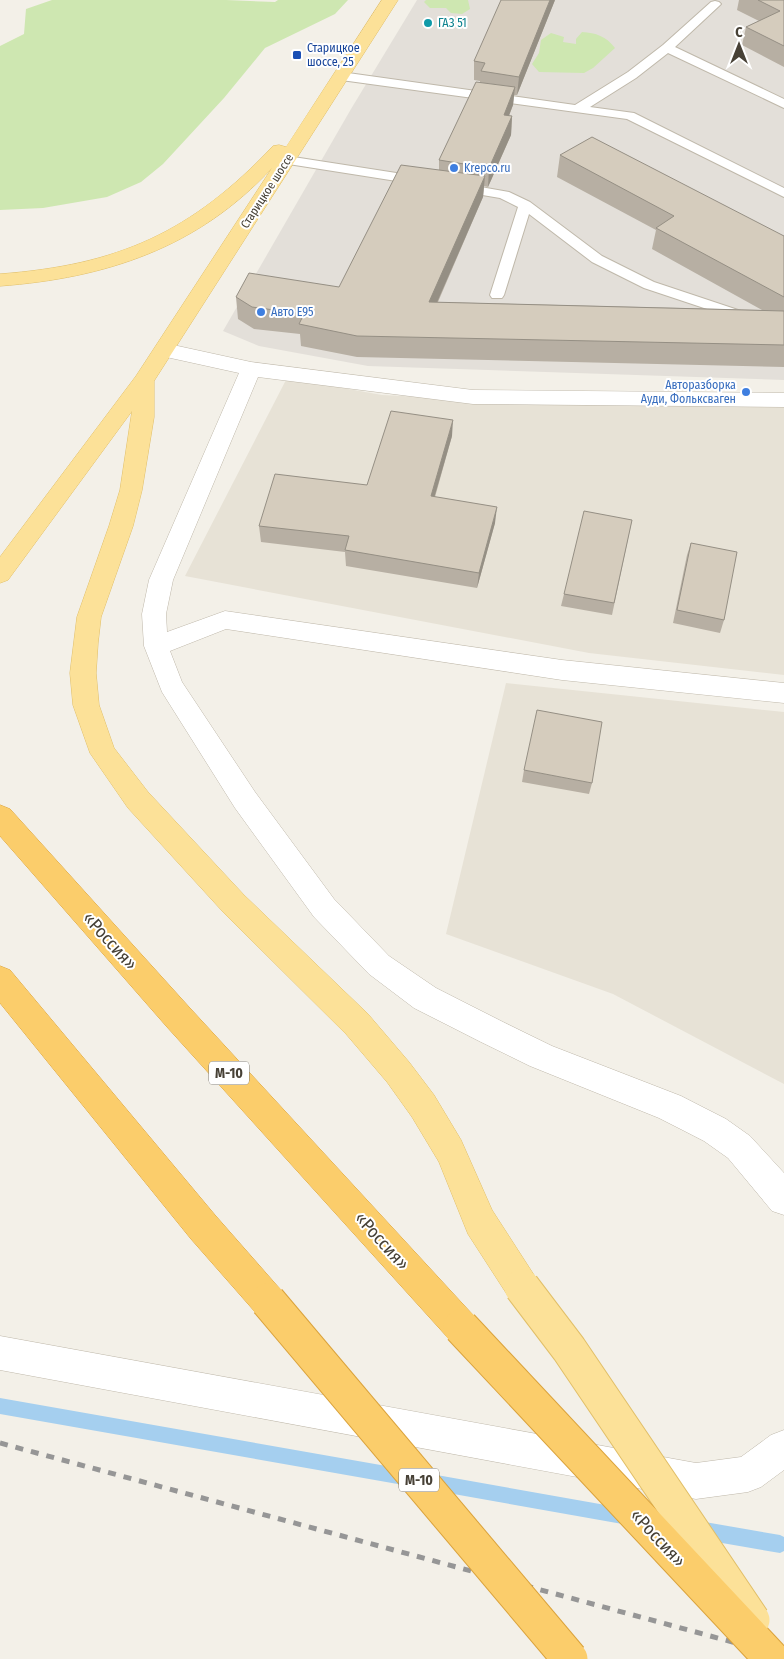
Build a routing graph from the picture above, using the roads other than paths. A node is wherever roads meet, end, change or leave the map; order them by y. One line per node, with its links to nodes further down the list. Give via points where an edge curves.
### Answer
1 (390, 0): 4 (main road, Старицкое шоссе)
2 (715, 4): 3 (lane)
3 (667, 48): 6 (lane); 7 (lane, via 632,75)
4 (341, 76): 5 (main road, Старицкое шоссе); 7 (lane)
5 (323, 104): 8 (main road, Старицкое шоссе); 11 (main road, via 231,198 184,230 136,254 107,264 46,277)
6 (784, 104)
7 (577, 109): 9 (lane, via 630,116)
8 (287, 160): 10 (lane, via 504,195); 14 (main road, Старицкое шоссе)
9 (784, 193)
10 (526, 205): 12 (lane); 13 (lane, via 606,263 649,285)
11 (0, 280)
12 (497, 295)
13 (740, 315)
14 (164, 350): 15 (street); 16 (main road, Старицкое шоссе)
15 (252, 369): 17 (street, via 473,397); 19 (street, via 161,580 154,614)
16 (143, 381): 18 (main road, Старицкое шоссе); 28 (main road, bridge, via 143,417 132,490 89,617 86,643 83,673 86,705 103,753 138,800 234,904 357,1024 398,1072 450,1151 480,1222 522,1287 569,1349)
17 (784, 400)
18 (0, 574)
19 (156, 646): 20 (street, via 225,620 562,670); 23 (street, via 172,685 245,800 324,908 379,964 425,998 492,1032 600,1081 670,1107 715,1130 739,1147)
20 (784, 693)
21 (0, 817): 27 (highway, «Россия» / М-10, bridge, via 461,1327)
22 (0, 980): 26 (highway, М-10, bridge, via 203,1227)
23 (784, 1199)
24 (0, 1353): 25 (street, via 696,1481 748,1474)
25 (784, 1448)
26 (570, 1659)
27 (772, 1659)
28 (778, 1659)

